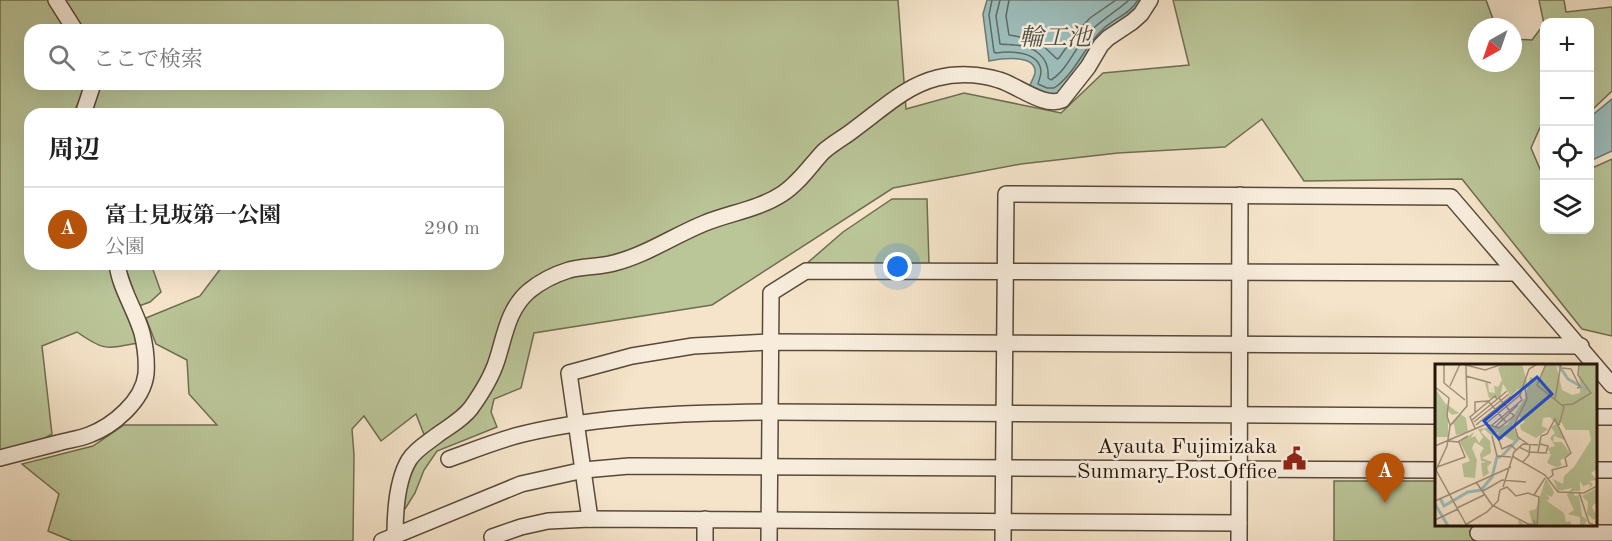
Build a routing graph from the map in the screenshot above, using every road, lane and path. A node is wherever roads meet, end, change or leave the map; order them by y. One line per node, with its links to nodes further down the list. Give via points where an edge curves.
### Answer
1 (57, 0): 3 (street)
2 (1150, 0): 37 (street, via 1141,14 1101,45 1062,100 1036,98 1011,84 985,77 935,79 884,105 825,151 783,194 768,202 706,222 636,256 569,270 529,291 517,303 497,361 471,407 408,461)
3 (71, 24)
4 (91, 90): 5 (street)
5 (85, 108)
6 (1240, 195): 8 (street, via 1006,194); 9 (street); 10 (street, via 1451,196)
7 (118, 270): 23 (street, via 145,351 146,375 140,391 106,427)
8 (1005, 271): 9 (street); 11 (street, via 806,271 771,293); 12 (street)
9 (1240, 272): 10 (street); 13 (street)
10 (1516, 273): 14 (street)
11 (771, 342): 12 (street); 18 (street); 22 (street, via 693,346 632,356 569,373)
12 (1005, 344): 13 (street); 19 (street)
13 (1239, 345): 14 (street); 20 (street)
14 (1581, 346): 15 (street)
15 (1595, 364)
16 (1597, 366): 17 (street)
17 (1612, 385)
18 (770, 412): 19 (street); 22 (street, via 685,413); 25 (street)
19 (1004, 414): 20 (street); 26 (street)
20 (1239, 415): 21 (street); 27 (street)
21 (1435, 416)
22 (577, 424): 24 (street, via 491,443); 28 (street)
23 (0, 458)
24 (449, 459)
25 (769, 466): 26 (street); 28 (street, via 629,466); 32 (street)
26 (1004, 468): 27 (street); 33 (street)
27 (1239, 469): 29 (street); 34 (street)
28 (584, 470): 30 (street); 37 (street, via 521,484)
29 (1435, 470)
30 (590, 519): 31 (street); 38 (street, via 521,527 492,537)
31 (705, 519): 32 (street); 39 (street)
32 (769, 520): 33 (street); 40 (street)
33 (1003, 521): 34 (street); 41 (street)
34 (1239, 522): 42 (street)
35 (1478, 533): 36 (street)
36 (1612, 533)
37 (388, 538)
38 (494, 541)
39 (705, 541)
40 (769, 541)
41 (1003, 541)
42 (1239, 541)

